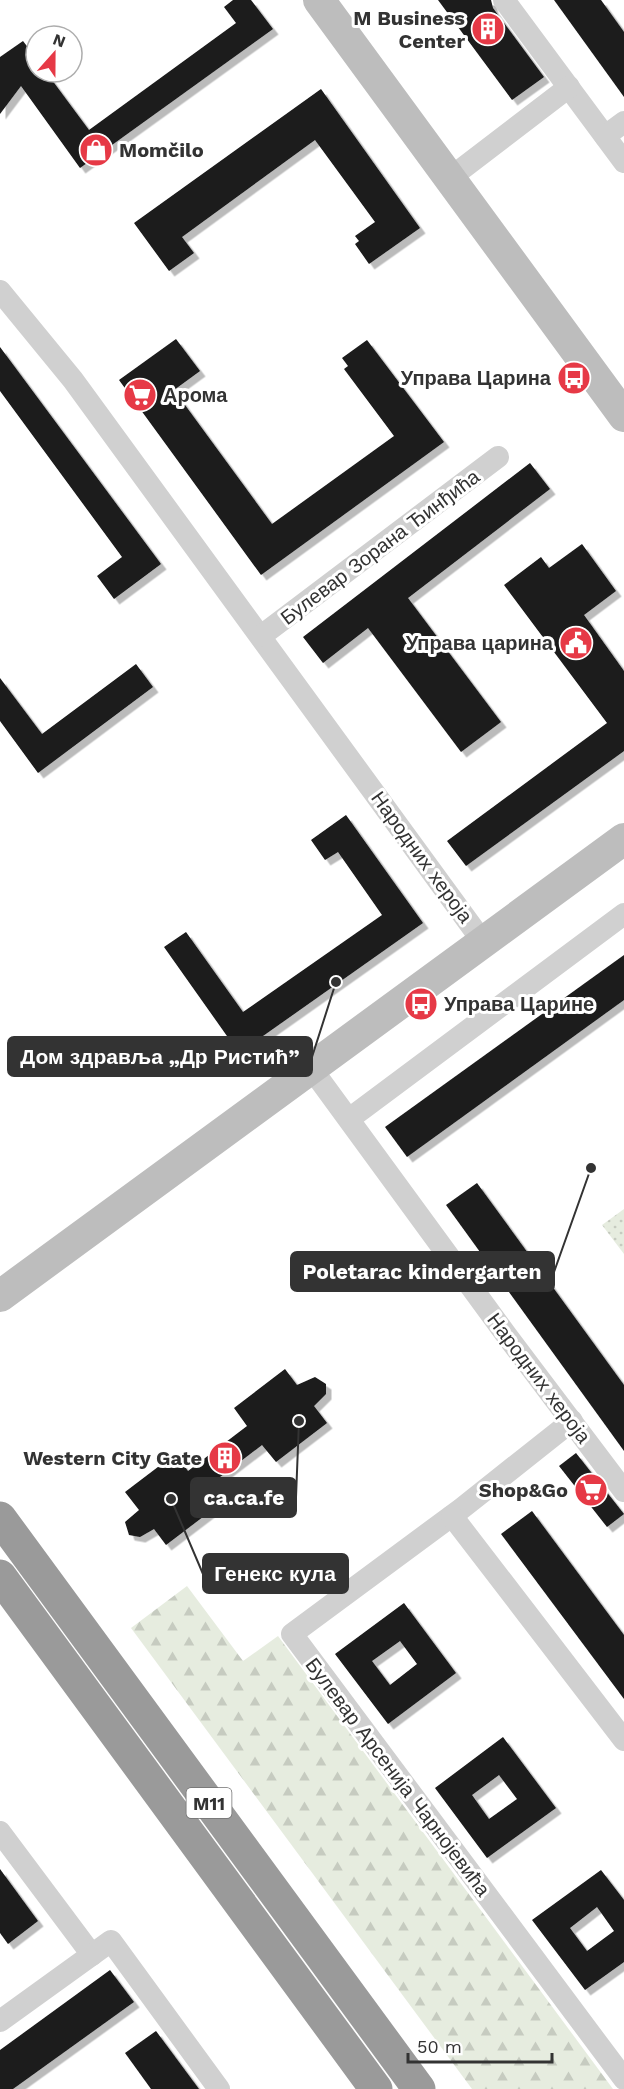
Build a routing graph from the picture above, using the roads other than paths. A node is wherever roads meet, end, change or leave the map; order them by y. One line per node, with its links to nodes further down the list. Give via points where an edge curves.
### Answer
1 (319, 0): 7 (street)
2 (504, 0): 3 (street)
3 (569, 87): 5 (street); 7 (street)
4 (624, 122): 5 (street)
5 (605, 136): 6 (street)
6 (624, 162)
7 (450, 178): 9 (street)
8 (0, 291): 11 (street, Народних хероја, via 73,380)
9 (624, 416)
10 (498, 457): 11 (street, Булевар Зорана Ђинђића)
11 (261, 636): 14 (street, Народних хероја)
12 (624, 839): 14 (street, Народних хероја)
13 (624, 914): 16 (street)
14 (483, 942): 15 (street, Народних хероја)
15 (311, 1068): 16 (street, Народних хероја); 17 (street, Народних хероја)
16 (349, 1119): 18 (street, Народних хероја)
17 (0, 1296)
18 (572, 1421): 19 (street, Народних хероја); 20 (street, Булевар Арсенија Чарнојевића)
19 (624, 1491)
20 (452, 1516): 23 (street); 27 (street, Булевар Арсенија Чарнојевића, via 292,1634)
21 (0, 1518): 30 (highway, M11)
22 (0, 1576): 29 (highway, M11)
23 (624, 1740)
24 (0, 1832): 25 (street)
25 (92, 1955): 26 (street); 28 (street, via 111,1941)
26 (0, 2022)
27 (624, 2079)
28 (219, 2089)
29 (376, 2089)
30 (419, 2089)

